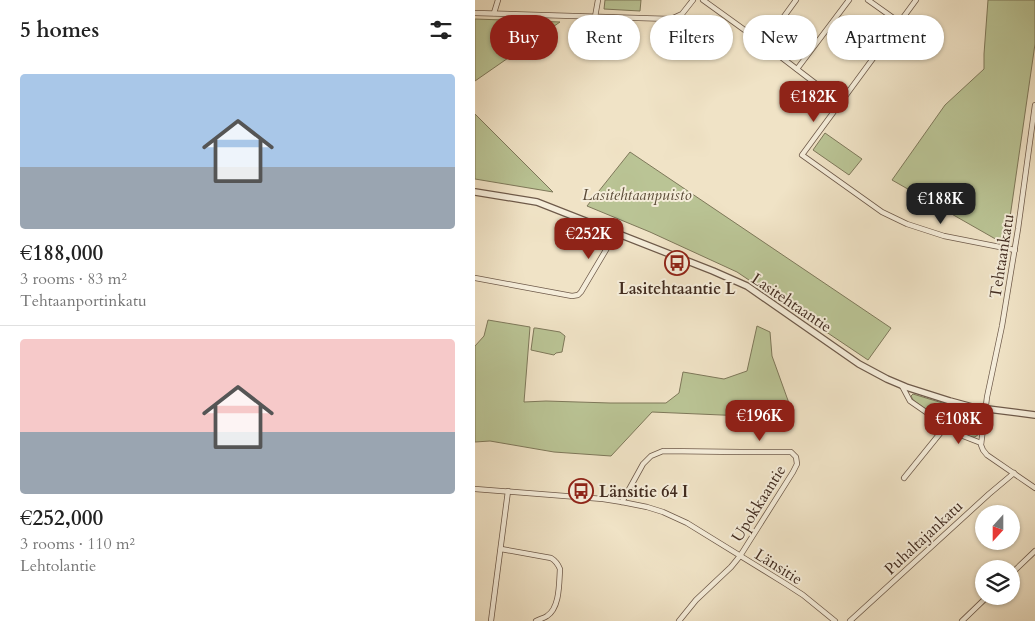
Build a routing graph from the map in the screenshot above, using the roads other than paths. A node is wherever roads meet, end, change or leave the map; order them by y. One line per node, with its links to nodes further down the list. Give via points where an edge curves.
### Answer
1 (498, 0): 10 (street)
2 (598, 0): 11 (street)
3 (693, 0): 16 (street, via 682,14 671,19)
4 (703, 0): 17 (street)
5 (796, 0): 12 (street)
6 (849, 0): 20 (street)
7 (868, 0): 13 (street)
8 (914, 1): 14 (street)
9 (475, 13): 10 (street)
10 (495, 14): 15 (street)
11 (595, 15)
12 (785, 15)
13 (889, 15)
14 (904, 15)
15 (568, 16)
16 (640, 18)
17 (743, 29)
18 (785, 60): 20 (street)
19 (872, 60): 21 (street)
20 (797, 69): 21 (street)
21 (841, 103): 25 (street, via 802,155 893,218 958,239)
22 (1035, 105): 25 (street, Tehtaankatu)
23 (475, 192): 24 (street, Lasitehtaantie, via 537,202)
24 (616, 232): 26 (street, via 578,295); 27 (street, Lasitehtaantie, via 747,286 859,364)
25 (1015, 250): 28 (street, Tehtaankatu)
26 (475, 278)
27 (901, 385): 28 (street, Lasitehtaantie); 30 (street, via 912,402)
28 (986, 409): 29 (street, Lasitehtaantie); 31 (street, Tehtaankatu)
29 (1035, 415)
30 (946, 426): 31 (street); 33 (street)
31 (981, 443): 32 (street, via 987,454)
32 (1014, 473): 34 (street); 47 (street, Puhaltajankatu)
33 (904, 478)
34 (1035, 488)
35 (475, 489): 36 (street, Länsitie)
36 (508, 491): 37 (street, Länsitie); 38 (street)
37 (622, 502): 40 (street, Länsitie, via 673,516); 40 (street, Upokkaantie, via 643,464 655,453 791,452 797,460 795,468)
38 (501, 549): 43 (street); 44 (street, via 551,558 559,565 557,602 547,617)
39 (1035, 551): 41 (street)
40 (740, 556): 45 (street, Upokkaantie); 46 (street, Länsitie, via 803,595)
41 (1020, 565)
42 (979, 605): 48 (street)
43 (491, 621)
44 (536, 621)
45 (679, 621)
46 (835, 621)
47 (850, 621)
48 (963, 621)

